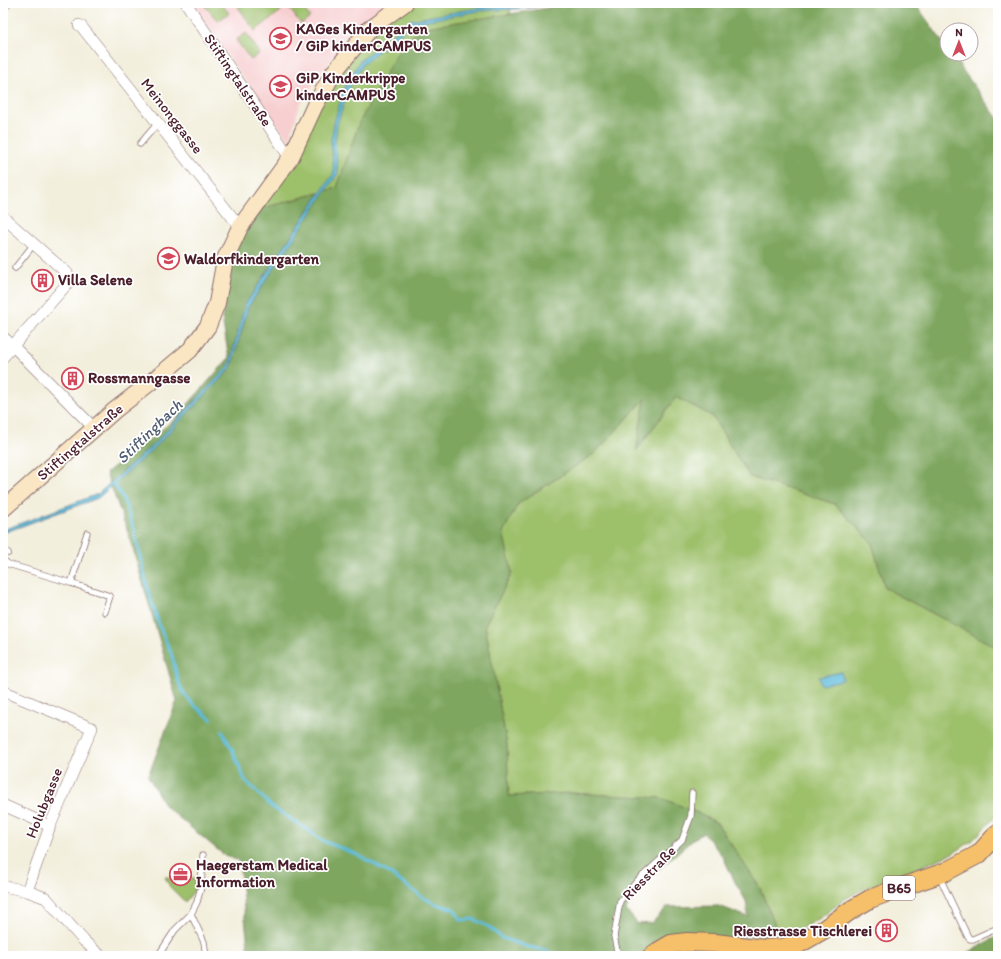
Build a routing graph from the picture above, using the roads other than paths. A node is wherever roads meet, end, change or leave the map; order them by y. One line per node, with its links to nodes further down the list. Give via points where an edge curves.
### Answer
1 (6, 3): 4 (street)
2 (186, 3): 8 (street, Stiftingtalstraße)
3 (405, 3): 8 (street, Stiftingtalstraße, via 368,29 340,63 315,105)
4 (3, 6)
5 (79, 25): 6 (street, Meinonggasse)
6 (158, 123): 7 (lane); 10 (street, Meinonggasse)
7 (140, 144)
8 (291, 157): 10 (street, Stiftingtalstraße)
9 (3, 217): 11 (street)
10 (240, 227): 16 (street, Stiftingtalstraße, via 225,260 217,303 208,326 190,350)
11 (34, 244): 12 (lane); 14 (street, via 67,273 68,281)
12 (14, 268)
13 (3, 337): 14 (street)
14 (13, 346): 15 (street); 16 (street)
15 (3, 357)
16 (94, 428): 17 (street, Stiftingtalstraße)
17 (3, 509)
18 (87, 533): 20 (lane)
19 (3, 560): 20 (lane, via 8,564)
20 (71, 583): 21 (lane, via 110,596)
21 (106, 612)
22 (3, 691): 25 (street, Holubgasse, via 92,728)
23 (692, 793): 36 (lane, Riesstraße, via 691,816 682,840 637,881 620,901 614,936)
24 (3, 805): 25 (street)
25 (50, 826): 30 (street, Holubgasse)
26 (998, 834): 28 (main road, B65, via 979,854)
27 (203, 854): 31 (lane, via 201,887)
28 (938, 874): 32 (lane, via 970,939); 37 (main road, B65, via 870,899 799,944 782,948 741,949 687,942 671,944)
29 (3, 886): 30 (street)
30 (27, 891): 33 (street, via 46,898 84,941)
31 (191, 914): 34 (lane); 35 (lane, via 204,942)
32 (998, 928)
33 (101, 956)
34 (158, 956)
35 (206, 956)
36 (618, 956)
37 (652, 956)

